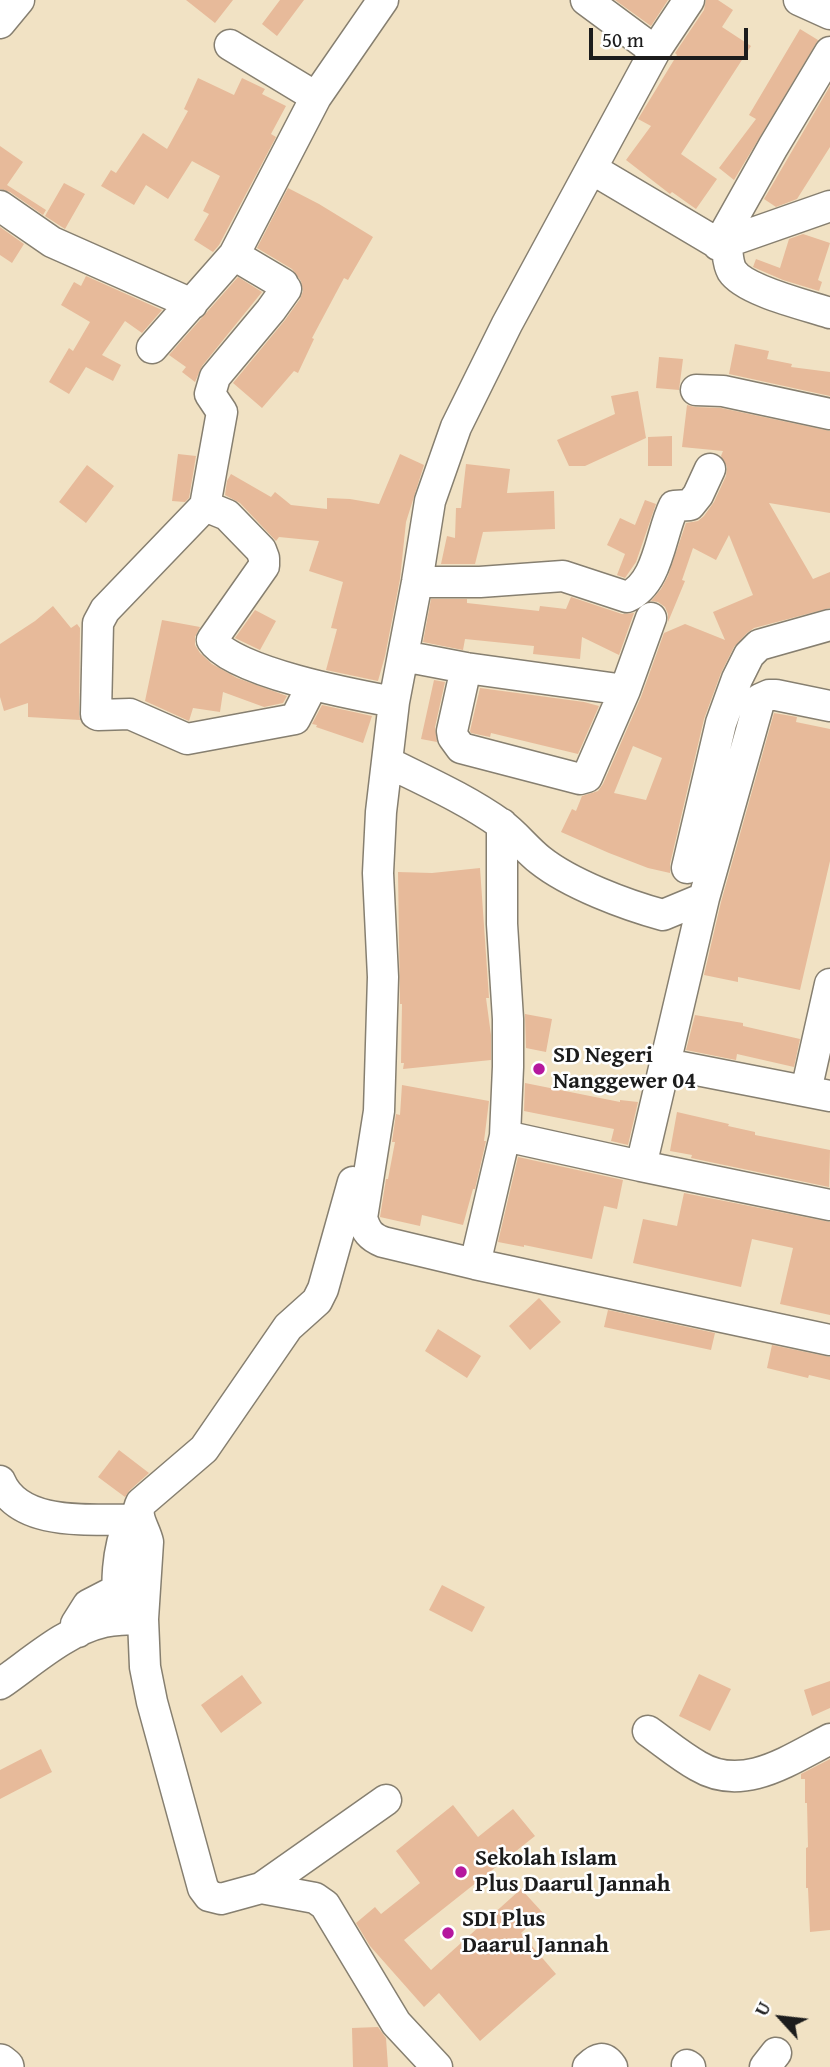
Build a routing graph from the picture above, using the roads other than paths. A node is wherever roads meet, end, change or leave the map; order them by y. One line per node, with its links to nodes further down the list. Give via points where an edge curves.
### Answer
1 (19, 0): 7 (street)
2 (383, 0): 11 (street)
3 (586, 0): 9 (street)
4 (689, 0): 9 (street)
5 (799, 0): 6 (street)
6 (830, 14)
7 (0, 23)
8 (230, 45): 11 (street)
9 (655, 51): 12 (street)
10 (830, 52): 15 (street, via 773,147)
11 (316, 97): 16 (street)
12 (592, 169): 15 (street); 24 (street, via 456,427 430,500)
13 (0, 206): 17 (street, via 51,242)
14 (830, 206): 15 (street)
15 (722, 247): 18 (street, via 730,268 748,285)
16 (234, 256): 17 (street); 23 (street, via 286,289 215,377 210,394 222,412)
17 (192, 304): 19 (street)
18 (830, 313)
19 (152, 348)
20 (696, 390): 21 (street, via 723,391)
21 (830, 414)
22 (710, 469): 24 (street, via 690,505 672,509 658,556 642,587 627,597 563,576)
23 (205, 506): 29 (street, via 228,515 264,558 264,566 212,640 247,663); 29 (street, via 105,610 98,623 96,714 130,713 187,739 295,719)
24 (417, 582): 27 (street)
25 (651, 618): 30 (street)
26 (830, 625): 35 (street, via 759,645 749,655 720,723)
27 (403, 656): 28 (street); 31 (street)
28 (466, 668): 30 (street); 30 (street, via 452,730 461,748 580,779 587,777)
29 (312, 686): 31 (street)
30 (625, 690)
31 (394, 702): 33 (street)
32 (830, 706): 36 (street, via 776,695 760,699)
33 (387, 762): 34 (street); 43 (street, via 378,873 383,977)
34 (502, 824): 37 (street, via 558,873); 42 (street, via 508,1031)
35 (687, 868)
36 (704, 898): 37 (street); 38 (street)
37 (663, 915): 38 (street)
38 (692, 957): 40 (street)
39 (830, 984): 41 (street)
40 (666, 1064): 41 (street); 44 (street)
41 (818, 1094)
42 (505, 1136): 44 (street); 46 (street)
43 (373, 1157): 46 (street, via 362,1208 367,1232 383,1242); 49 (street, via 350,1188 317,1301 288,1327 204,1449)
44 (641, 1166): 45 (street)
45 (830, 1205)
46 (475, 1264): 47 (street)
47 (830, 1340)
48 (0, 1481): 49 (street, via 22,1507 51,1517)
49 (137, 1514): 50 (street, via 122,1538); 51 (street, via 148,1542)
50 (117, 1590): 51 (street); 52 (street, via 88,1605 76,1624)
51 (131, 1619): 52 (street); 57 (street, via 203,1888 209,1896 221,1899)
52 (78, 1632): 53 (street)
53 (0, 1684)
54 (648, 1731): 55 (street, via 698,1766 732,1777 774,1768)
55 (830, 1739)
56 (386, 1800): 57 (street)
57 (261, 1888): 60 (street, via 315,1898 325,1905 396,2022)
58 (0, 2063): 59 (main road)
59 (5, 2067)
60 (437, 2067)
61 (588, 2067): 62 (street, via 601,2058)
62 (612, 2067)

